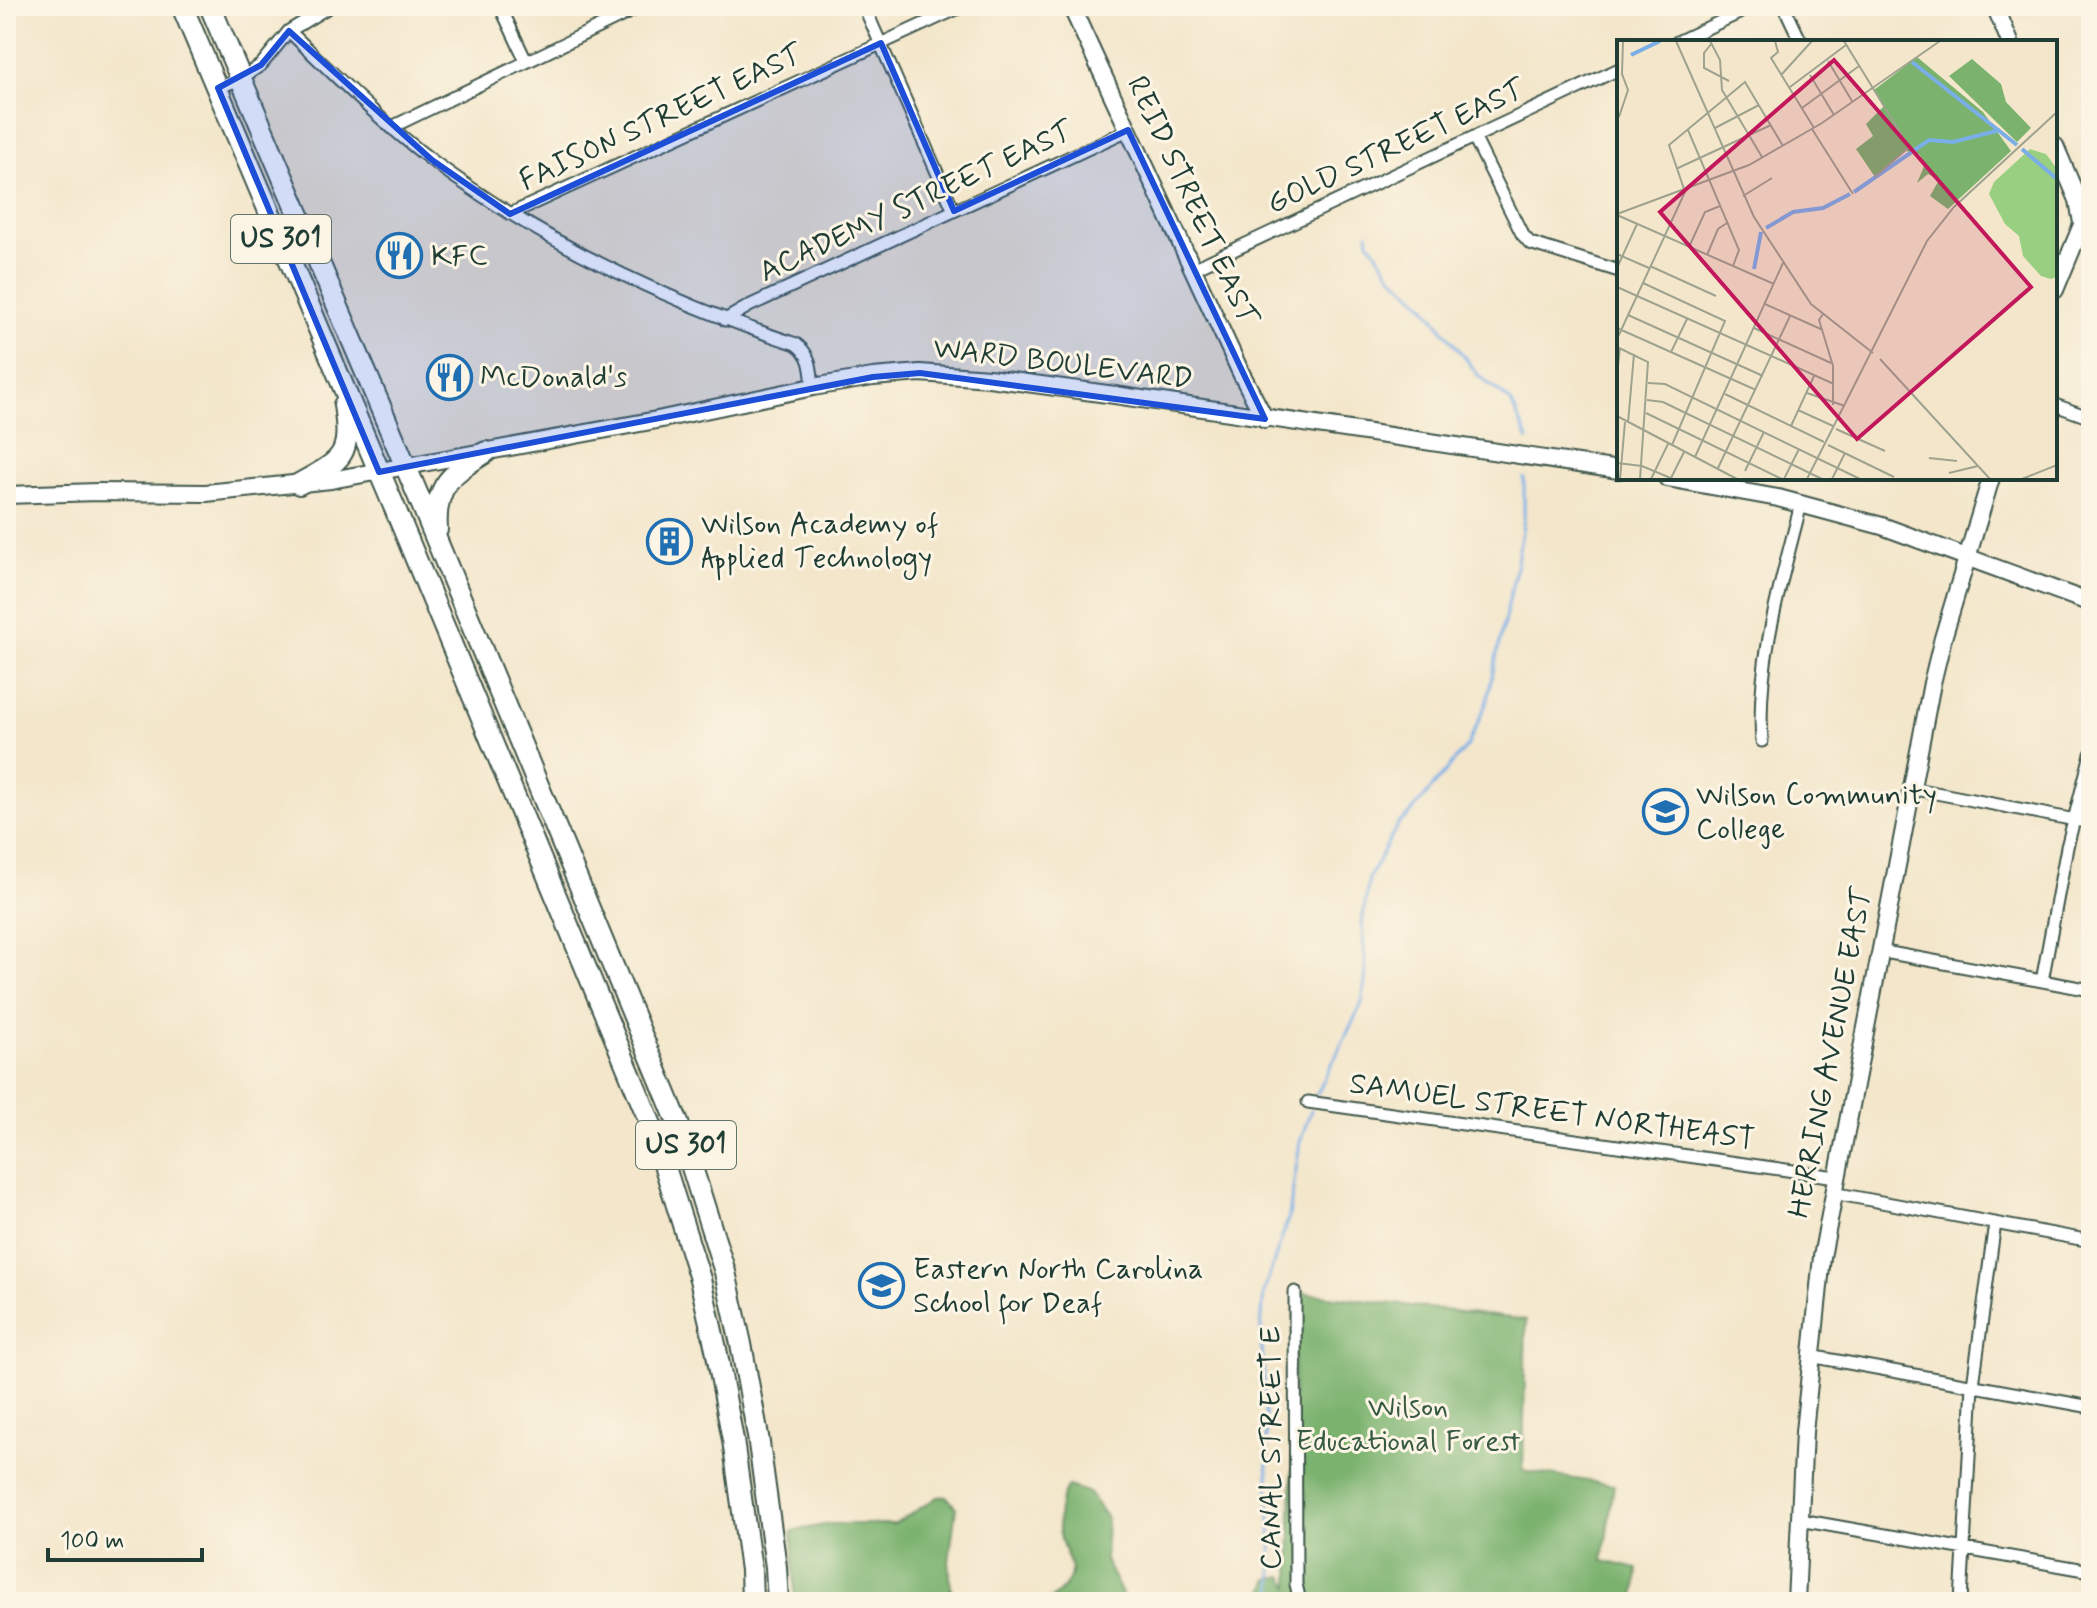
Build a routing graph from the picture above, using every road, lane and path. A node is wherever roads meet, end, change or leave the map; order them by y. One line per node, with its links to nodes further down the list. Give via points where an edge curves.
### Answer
1 (182, 6): 20 (highway, US 301)
2 (210, 6): 19 (highway, US 301)
3 (330, 6): 12 (street)
4 (500, 6): 17 (street)
5 (642, 6): 17 (street)
6 (864, 6): 16 (street)
7 (963, 6): 16 (street, FAISON STREET EAST)
8 (1071, 6): 22 (main road, REID STREET EAST)
9 (1754, 6): 13 (street)
10 (1784, 6): 14 (street)
11 (1995, 6): 15 (main road)
12 (289, 31): 19 (street, via 261,65); 21 (street)
13 (1681, 40)
14 (1800, 40)
15 (2009, 40)
16 (881, 43): 26 (street); 27 (street, FAISON STREET EAST)
17 (526, 61): 21 (street)
18 (1617, 70): 23 (street, GOLD STREET EAST)
19 (240, 79): 20 (street); 39 (highway, US 301)
20 (218, 88): 33 (highway, US 301)
21 (392, 127): 27 (street)
22 (1128, 130): 26 (street, ACADEMY STREET EAST); 29 (main road, REID STREET EAST)
23 (1474, 137): 29 (street, GOLD STREET EAST); 30 (street, via 1530,243)
24 (2057, 151): 28 (main road)
25 (2091, 203): 28 (main road)
26 (954, 211): 32 (street, ACADEMY STREET EAST)
27 (510, 214): 32 (street, via 591,261)
28 (2086, 226): 31 (main road)
29 (1193, 269): 37 (main road, REID STREET EAST)
30 (1617, 270)
31 (2057, 286)
32 (725, 320): 34 (street, via 806,351)
33 (341, 381): 41 (highway, US 301); 44 (highway, via 348,429 345,447 330,467)
34 (813, 387): 37 (main road, WARD BOULEVARD, via 920,373 989,378); 38 (main road, WARD BOULEVARD)
35 (2057, 406): 36 (street)
36 (2091, 418)
37 (1265, 419): 40 (main road, WARD BOULEVARD)
38 (486, 452): 39 (main road, WARD BOULEVARD); 47 (highway, via 442,488 436,506)
39 (405, 468): 41 (main road, WARD BOULEVARD); 47 (highway, US 301)
40 (1617, 470)
41 (379, 472): 44 (main road, WARD BOULEVARD); 69 (highway, US 301, via 613,1030 676,1197 716,1349 733,1440)
42 (1677, 480): 46 (main road)
43 (1990, 480): 48 (main road, HERRING AVENUE EAST)
44 (299, 484): 45 (main road, WARD BOULEVARD, via 206,493)
45 (6, 495)
46 (1801, 504): 48 (main road); 50 (street, via 1759,703)
47 (438, 546): 70 (highway, US 301, via 701,1189 741,1344)
48 (1966, 557): 49 (main road); 52 (main road, HERRING AVENUE EAST)
49 (2091, 603)
50 (1762, 741)
51 (2091, 754): 53 (street)
52 (1910, 788): 53 (street); 55 (main road, HERRING AVENUE EAST)
53 (2073, 820): 54 (street); 56 (street)
54 (2091, 823)
55 (1879, 951): 56 (street); 59 (main road, HERRING AVENUE EAST)
56 (2042, 981): 57 (street)
57 (2091, 990)
58 (1308, 1102): 59 (street, SAMUEL STREET NORTHEAST)
59 (1834, 1185): 60 (street, SAMUEL STREET NORTHEAST); 63 (main road, HERRING AVENUE EAST)
60 (1995, 1223): 61 (street, SAMUEL STREET NORTHEAST); 64 (street)
61 (2091, 1241)
62 (1295, 1292): 71 (street, CANAL STREET E)
63 (1810, 1356): 64 (street); 66 (main road, HERRING AVENUE EAST)
64 (1973, 1385): 65 (street); 67 (street)
65 (2091, 1407)
66 (1800, 1520): 67 (street); 72 (main road, HERRING AVENUE EAST)
67 (1963, 1549): 68 (street); 73 (street)
68 (2091, 1571)
69 (752, 1602)
70 (778, 1602)
71 (1300, 1602)
72 (1796, 1602)
73 (1961, 1602)

